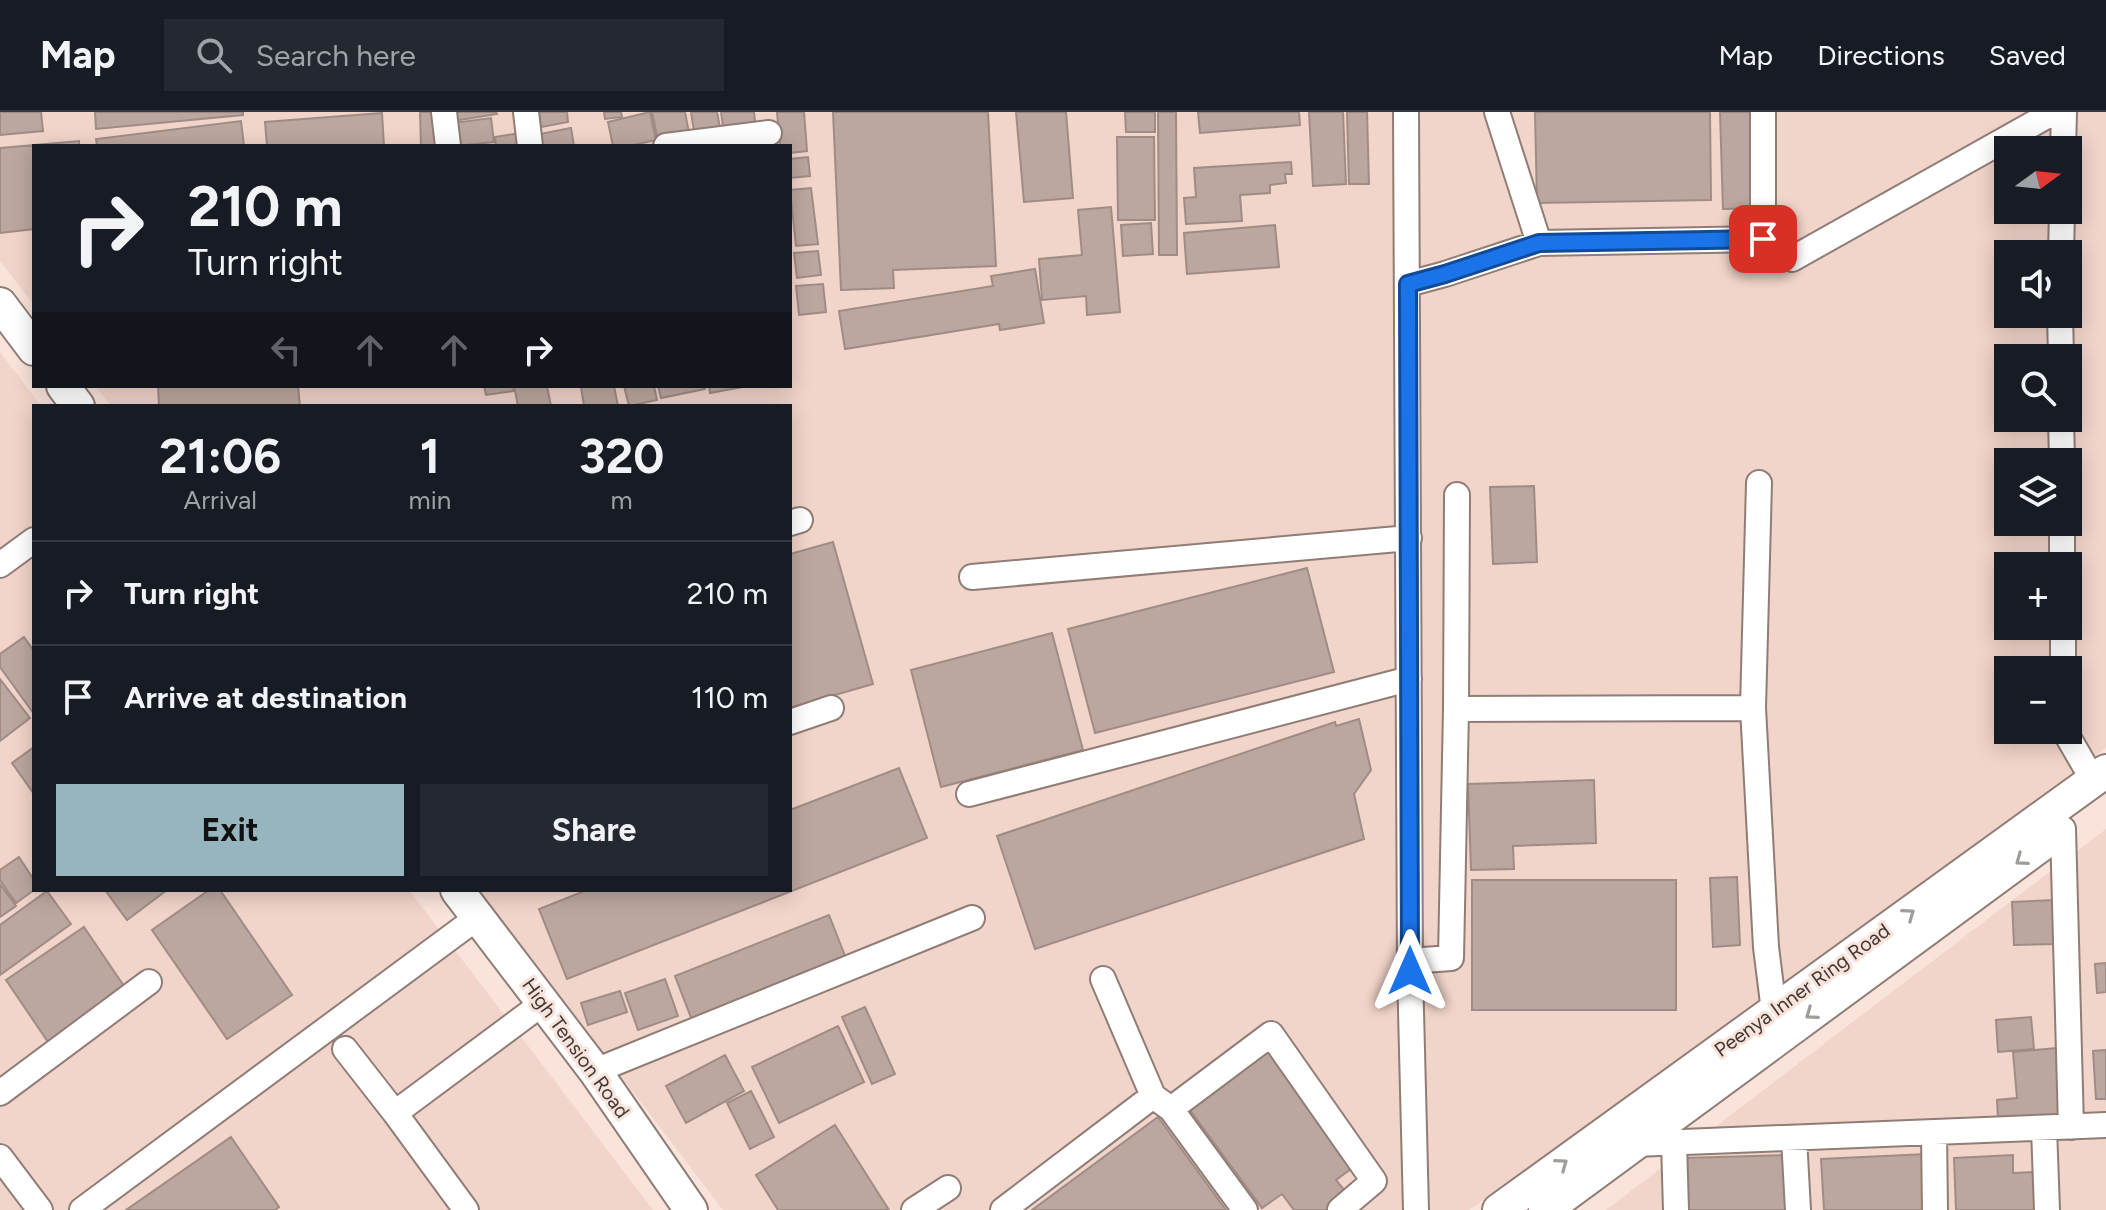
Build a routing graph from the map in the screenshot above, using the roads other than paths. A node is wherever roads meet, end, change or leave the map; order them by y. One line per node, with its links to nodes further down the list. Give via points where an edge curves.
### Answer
1 (444, 112): 10 (street)
2 (526, 112): 11 (street)
3 (1406, 112): 15 (street)
4 (1497, 112): 13 (street)
5 (1763, 112): 13 (street, via 1763,239)
6 (2054, 112): 14 (street)
7 (2064, 112): 9 (street)
8 (769, 130): 12 (street)
9 (2063, 136)
10 (448, 144)
11 (530, 144)
12 (679, 144)
13 (1539, 243): 15 (street)
14 (1792, 259)
15 (1408, 284): 20 (street)
16 (0, 304): 17 (main road)
17 (32, 346)
18 (1759, 483): 26 (street)
19 (1457, 495): 27 (street)
20 (1409, 538): 23 (street); 24 (street)
21 (32, 541): 22 (street)
22 (0, 565)
23 (972, 577)
24 (1409, 679): 31 (street); 36 (street)
25 (831, 708): 28 (street)
26 (1753, 708): 27 (street); 40 (street)
27 (1456, 709): 36 (street, via 1451,958)
28 (792, 721)
29 (2074, 744): 30 (street)
30 (2102, 783): 32 (main road, Peenya Inner Ring Road); 40 (main road, Peenya Inner Ring Road, one-way to 30)
31 (969, 794)
32 (2063, 829): 47 (street); 52 (main road, Peenya Inner Ring Road, one-way to 52)
33 (459, 892): 34 (main road, High Tension Road)
34 (478, 917): 39 (main road, High Tension Road); 57 (street)
35 (972, 918): 42 (street)
36 (1410, 961): 63 (street)
37 (1103, 979): 44 (street)
38 (149, 982): 43 (street)
39 (543, 1003): 42 (main road, High Tension Road); 45 (street)
40 (1774, 1011): 64 (main road, Peenya Inner Ring Road, one-way to 40)
41 (345, 1049): 45 (street)
42 (595, 1071): 55 (main road, High Tension Road)
43 (0, 1093)
44 (1162, 1102): 60 (street); 61 (street); 62 (street, via 1271,1034 1374,1181)
45 (395, 1113): 58 (street)
46 (2106, 1125): 47 (street)
47 (2071, 1127): 48 (street)
48 (2044, 1128): 49 (street); 69 (street)
49 (1934, 1132): 50 (street); 68 (street)
50 (1794, 1138): 51 (street); 67 (street)
51 (1674, 1143): 52 (street); 66 (street)
52 (1634, 1144): 65 (main road, Peenya Inner Ring Road)
53 (0, 1157): 56 (street)
54 (948, 1188): 59 (street)
55 (688, 1209)
56 (40, 1210)
57 (82, 1210)
58 (466, 1210)
59 (914, 1210)
60 (1003, 1210)
61 (1245, 1210)
62 (1340, 1210)
63 (1416, 1210)
64 (1499, 1210)
65 (1545, 1210)
66 (1676, 1210)
67 (1798, 1210)
68 (1935, 1210)
69 (2047, 1210)

